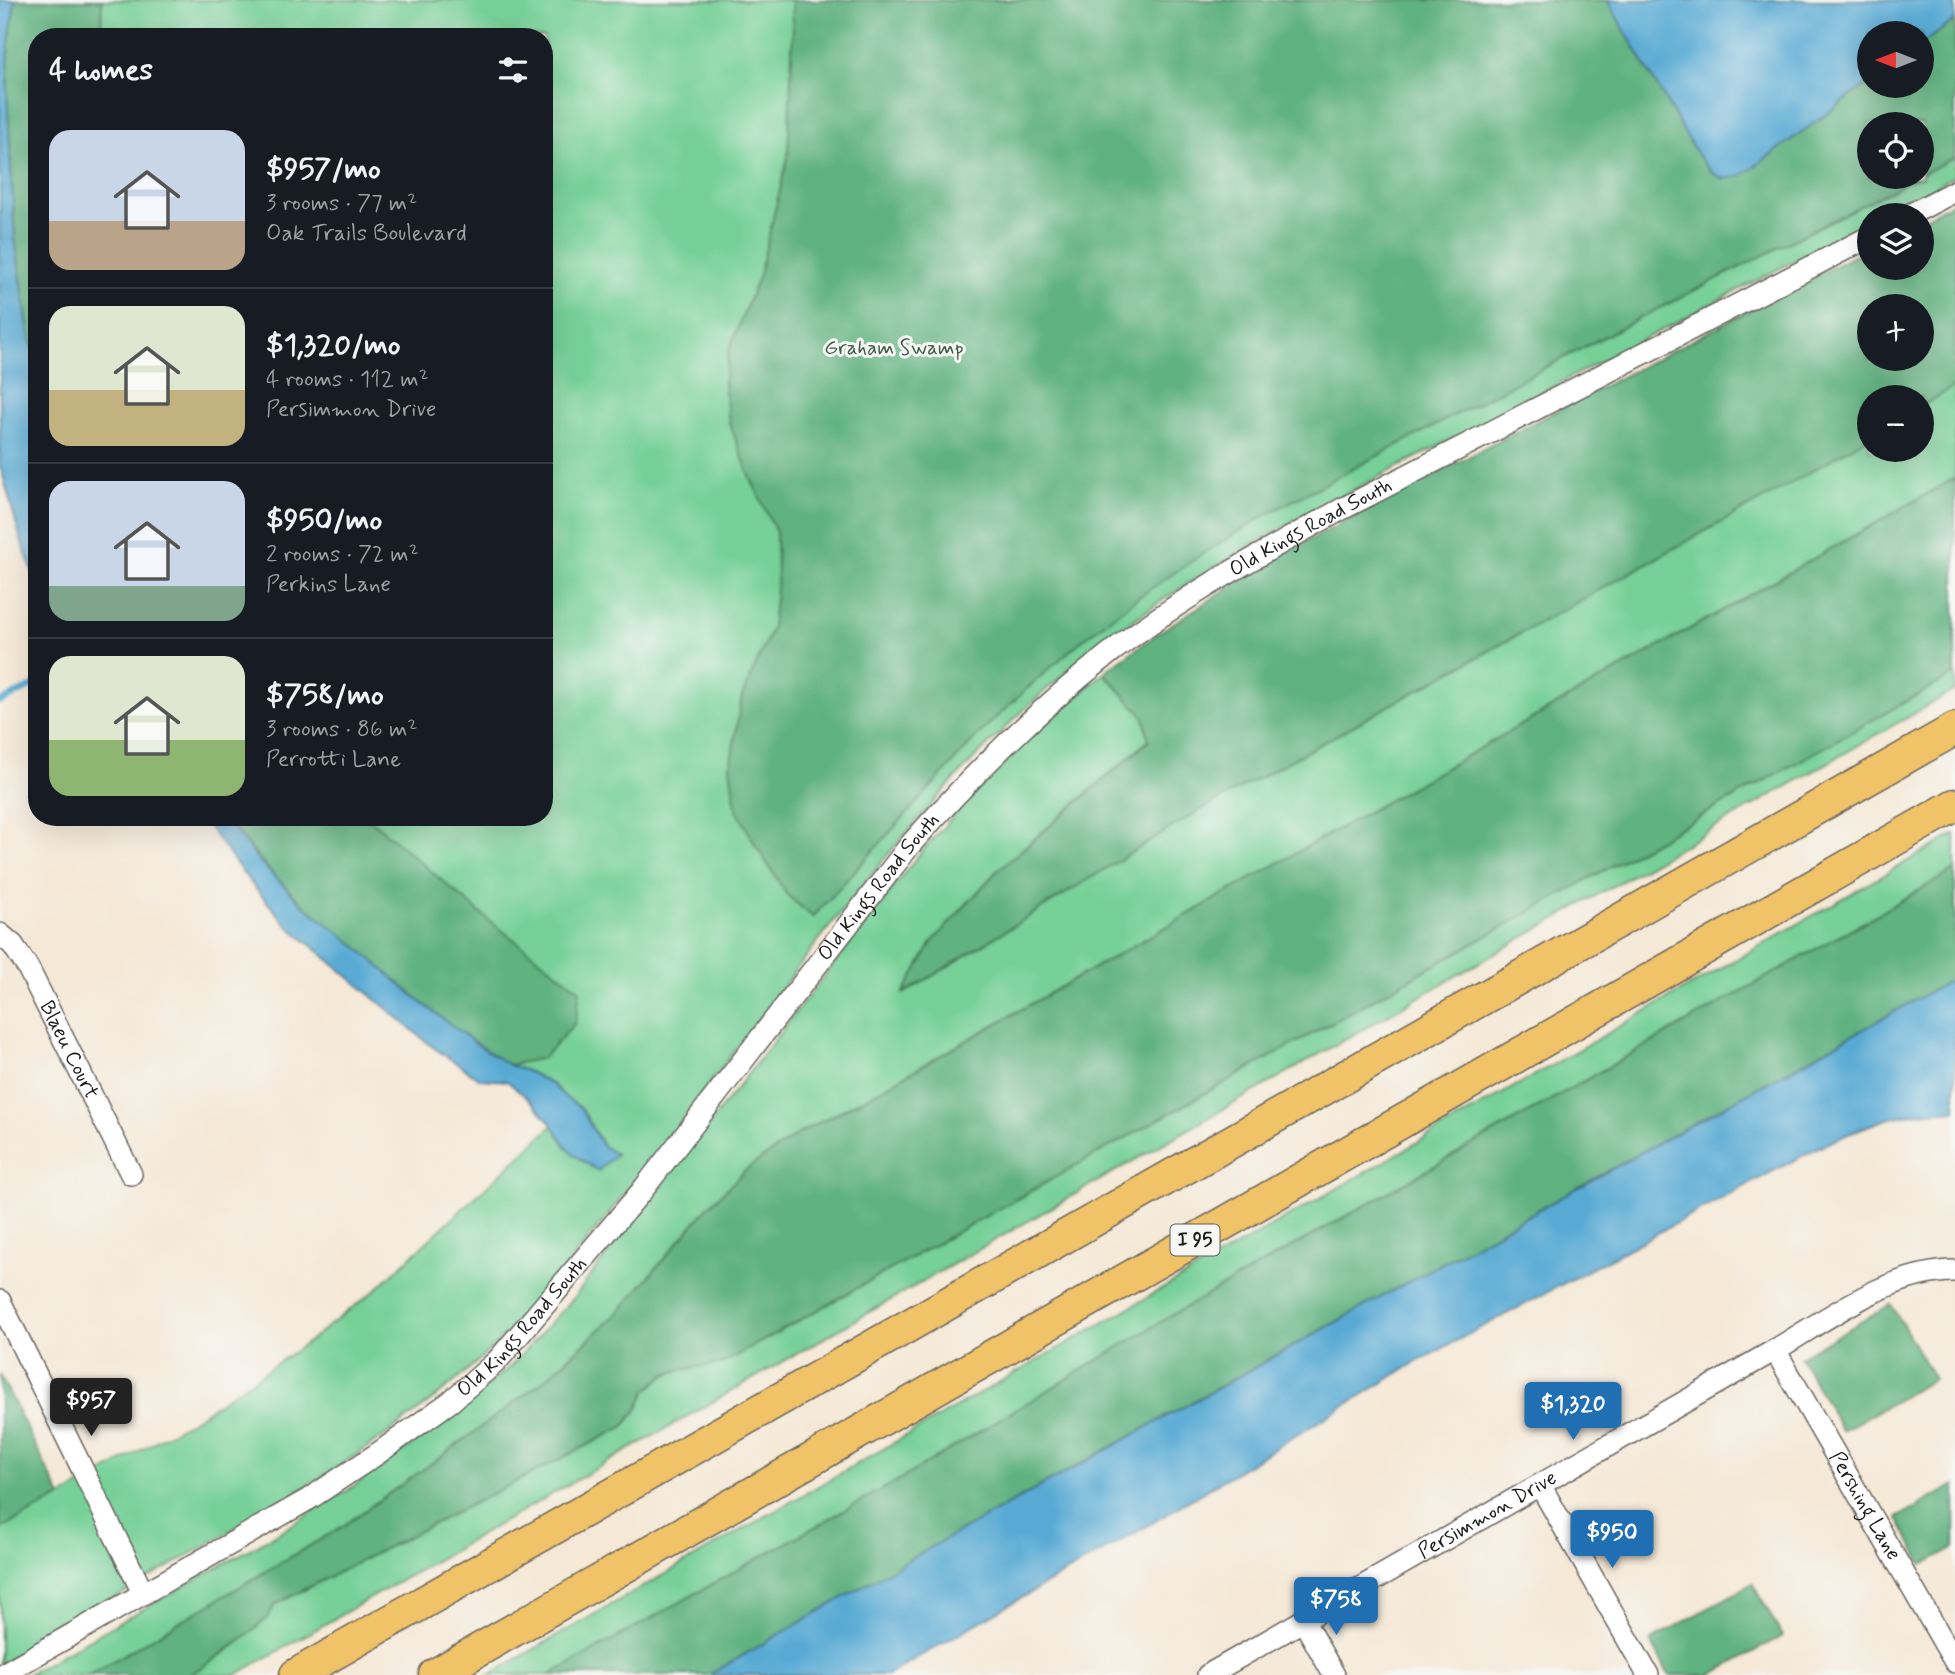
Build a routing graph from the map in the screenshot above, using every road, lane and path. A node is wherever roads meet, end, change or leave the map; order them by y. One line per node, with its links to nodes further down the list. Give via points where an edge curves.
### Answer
1 (1955, 191): 2 (street)
2 (1932, 203)
3 (1857, 243): 12 (street, Old Kings Road South, via 1275,545 1112,651 1016,733 910,845 641,1192 497,1361 450,1402 309,1499)
4 (1955, 729): 16 (highway)
5 (1955, 805): 17 (highway, I 95)
6 (0, 934): 7 (street, Blaeu Court, via 28,968)
7 (131, 1174)
8 (1955, 1271): 10 (street, Persimmon Drive, via 1915,1276 1879,1289)
9 (0, 1301): 12 (street)
10 (1775, 1350): 11 (street, Persimmon Drive); 14 (street, Pershing Lane)
11 (1540, 1485): 13 (street, Persimmon Drive); 20 (street)
12 (143, 1593): 15 (street, Old Kings Road South)
13 (1303, 1620): 18 (street, Persimmon Drive); 19 (street)
14 (1955, 1662)
15 (1, 1675)
16 (296, 1675)
17 (435, 1675)
18 (1208, 1675)
19 (1334, 1675)
20 (1648, 1675)

